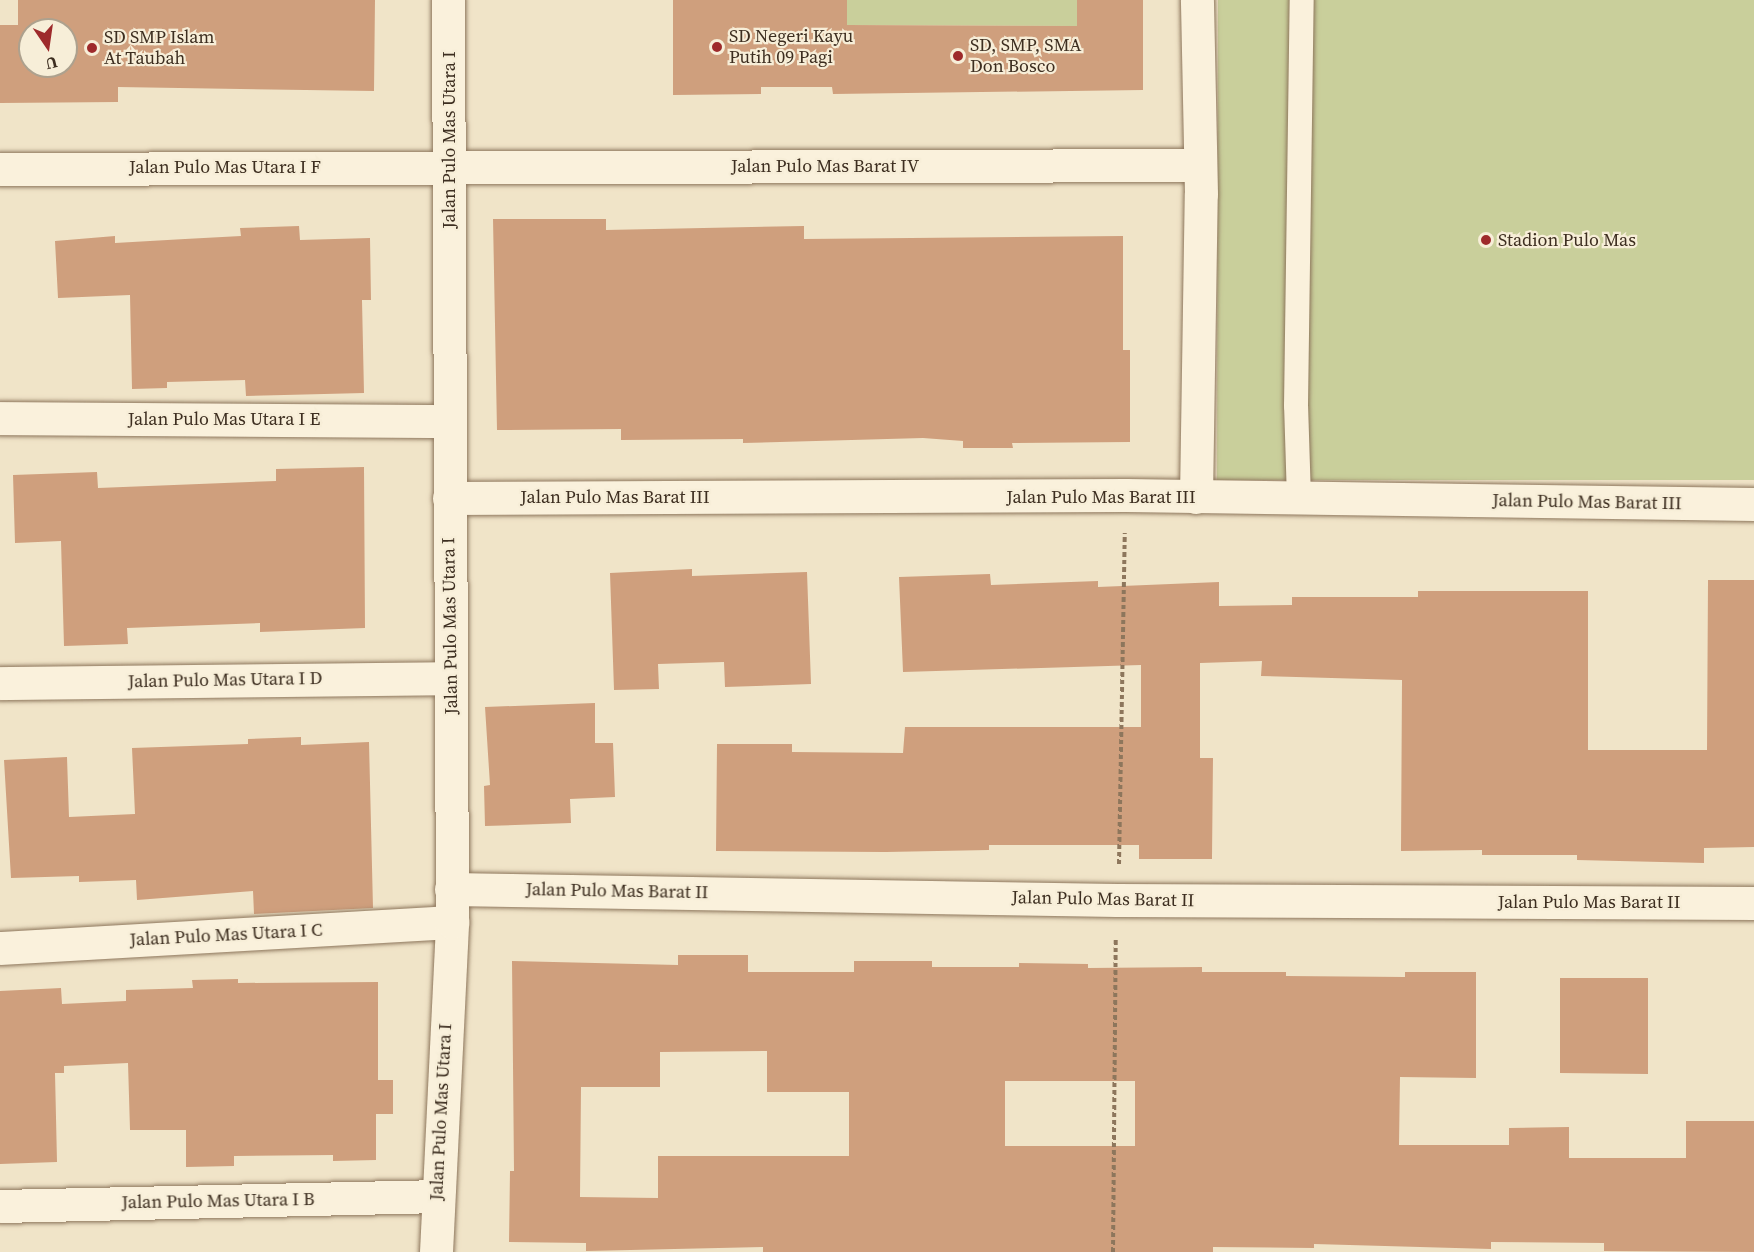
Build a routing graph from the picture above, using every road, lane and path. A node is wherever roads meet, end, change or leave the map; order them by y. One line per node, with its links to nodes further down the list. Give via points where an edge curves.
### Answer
1 (448, 0): 5 (street, Jalan Pulo Mas Utara I)
2 (1197, 0): 4 (street)
3 (1302, 0): 12 (lane, via 1296,406)
4 (1200, 165): 5 (street, Jalan Pulo Mas Barat IV); 10 (street)
5 (450, 166): 6 (street, Jalan Pulo Mas Utara I F); 8 (street, Jalan Pulo Mas Utara I)
6 (0, 169)
7 (0, 418): 8 (street, Jalan Pulo Mas Utara I E)
8 (448, 421): 11 (street, Jalan Pulo Mas Utara I)
9 (1126, 495): 10 (street, Jalan Pulo Mas Barat III); 11 (street, Jalan Pulo Mas Barat III); 17 (path)
10 (1196, 497): 12 (street, Jalan Pulo Mas Barat III)
11 (448, 498): 14 (street, Jalan Pulo Mas Utara I)
12 (1299, 499): 13 (street, Jalan Pulo Mas Barat III)
13 (1754, 504)
14 (450, 678): 15 (street, Jalan Pulo Mas Utara I D); 16 (street, Jalan Pulo Mas Utara I)
15 (0, 682)
16 (451, 889): 17 (street, Jalan Pulo Mas Barat II); 19 (street, Jalan Pulo Mas Utara I)
17 (1117, 900): 18 (street, Jalan Pulo Mas Barat II); 24 (path)
18 (1754, 903)
19 (452, 922): 20 (street, Jalan Pulo Mas Utara I C); 21 (street, Jalan Pulo Mas Utara I)
20 (0, 948)
21 (436, 1196): 22 (street, Jalan Pulo Mas Utara I B); 23 (street, Jalan Pulo Mas Utara I)
22 (0, 1206)
23 (436, 1252)
24 (1113, 1252)

